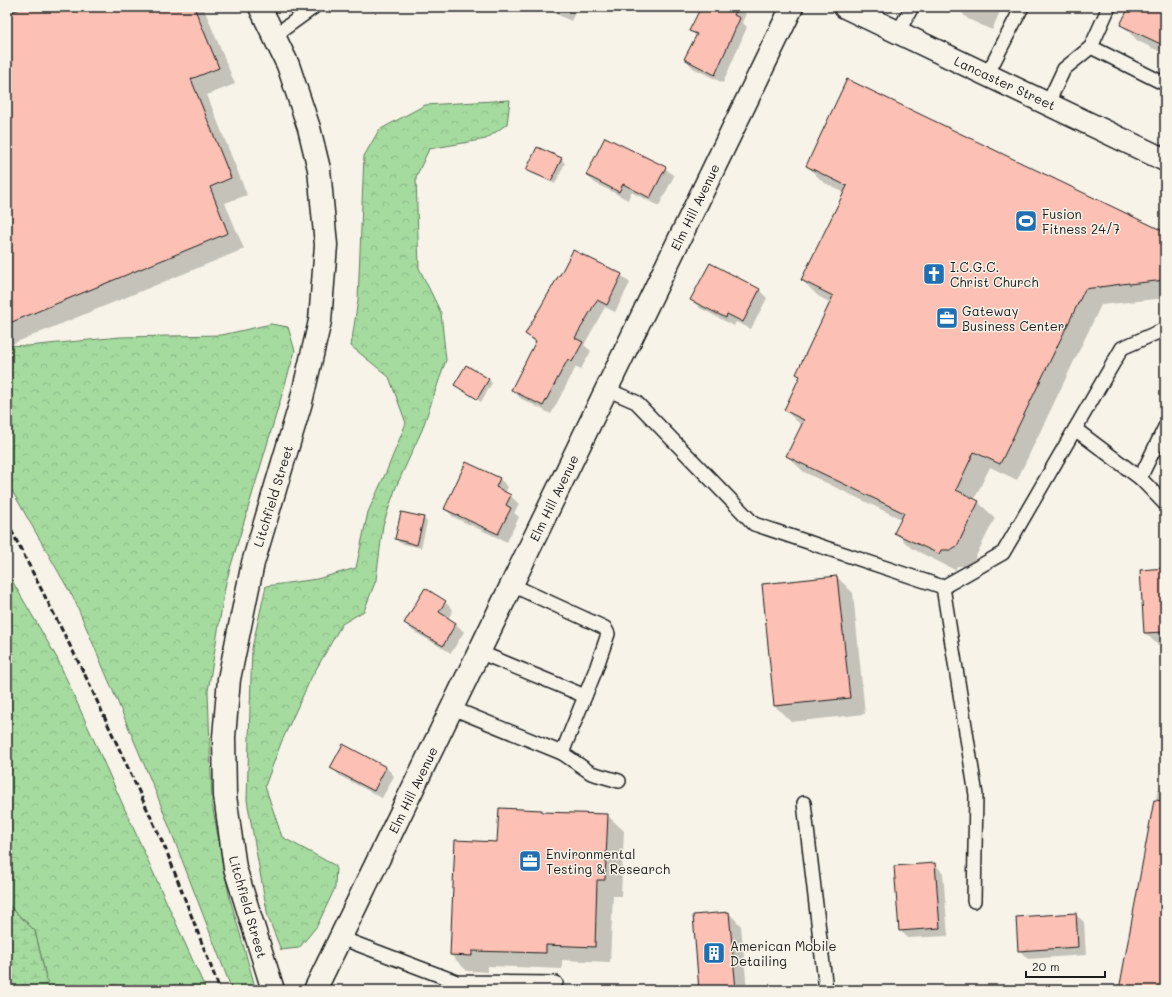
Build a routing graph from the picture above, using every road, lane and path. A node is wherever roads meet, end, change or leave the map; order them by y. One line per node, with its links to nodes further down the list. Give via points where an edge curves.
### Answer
1 (260, 7): 9 (main road, Litchfield Street)
2 (314, 7): 9 (lane)
3 (792, 7): 16 (main road, Elm Hill Avenue)
4 (845, 7): 8 (main road, Lancaster Street)
5 (912, 7): 8 (lane)
6 (1109, 7): 10 (lane)
7 (1019, 8): 11 (lane)
8 (898, 32): 11 (main road, Lancaster Street)
9 (274, 36): 33 (main road, Litchfield Street, via 288,65 309,128 319,169 326,245 320,321 301,402 253,563 229,679 224,737 224,796 234,868)
10 (1091, 47): 12 (lane); 13 (lane, via 1064,70)
11 (987, 75): 13 (main road, Lancaster Street)
12 (1165, 84)
13 (1048, 104): 14 (main road, Lancaster Street)
14 (1165, 160)
15 (1165, 329): 18 (lane, via 1122,348)
16 (606, 390): 22 (main road, Elm Hill Avenue); 23 (lane, via 636,402 754,524)
17 (1165, 427): 19 (lane)
18 (1075, 429): 20 (lane); 23 (lane, via 1003,553)
19 (1160, 450): 20 (lane)
20 (1140, 478): 21 (lane)
21 (1165, 504)
22 (512, 585): 24 (main road, Elm Hill Avenue); 25 (lane, via 605,628 608,634)
23 (943, 587): 30 (lane, via 976,795)
24 (479, 652): 25 (lane); 26 (main road, Elm Hill Avenue)
25 (585, 696): 27 (lane)
26 (452, 708): 27 (lane); 31 (main road, Elm Hill Avenue)
27 (562, 753): 28 (lane, via 591,773)
28 (619, 781)
29 (804, 803): 35 (lane)
30 (974, 901)
31 (341, 938): 32 (lane, via 457,982); 34 (main road, Elm Hill Avenue)
32 (556, 983)
33 (273, 990)
34 (316, 990)
35 (826, 990)

